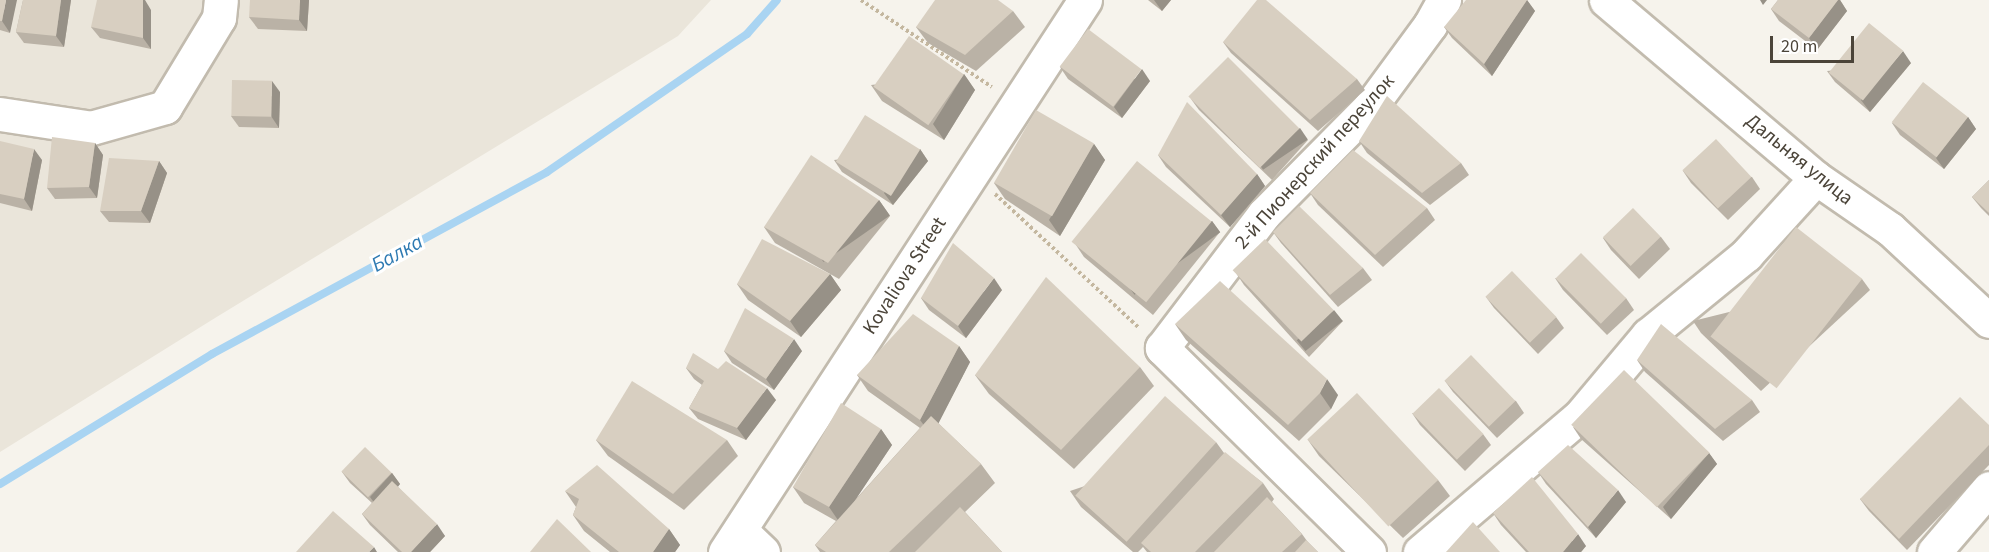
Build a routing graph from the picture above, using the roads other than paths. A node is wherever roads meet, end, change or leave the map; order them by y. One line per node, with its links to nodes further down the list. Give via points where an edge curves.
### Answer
1 (221, 0): 5 (street, via 219,18 165,107 91,128)
2 (1085, 0): 9 (street, Kovaliova Street)
3 (1444, 0): 11 (street, 2-й Пионерский переулок, via 1369,108 1264,214 1162,348)
4 (1606, 0): 6 (street, Дальняя улица)
5 (0, 114)
6 (1816, 178): 7 (street, Дальняя улица, via 1890,229); 12 (street, via 1746,255 1648,335 1580,416)
7 (1989, 321)
8 (1989, 488): 13 (street)
9 (733, 541): 10 (street)
10 (763, 552)
11 (1369, 552)
12 (1420, 552)
13 (1934, 552)

